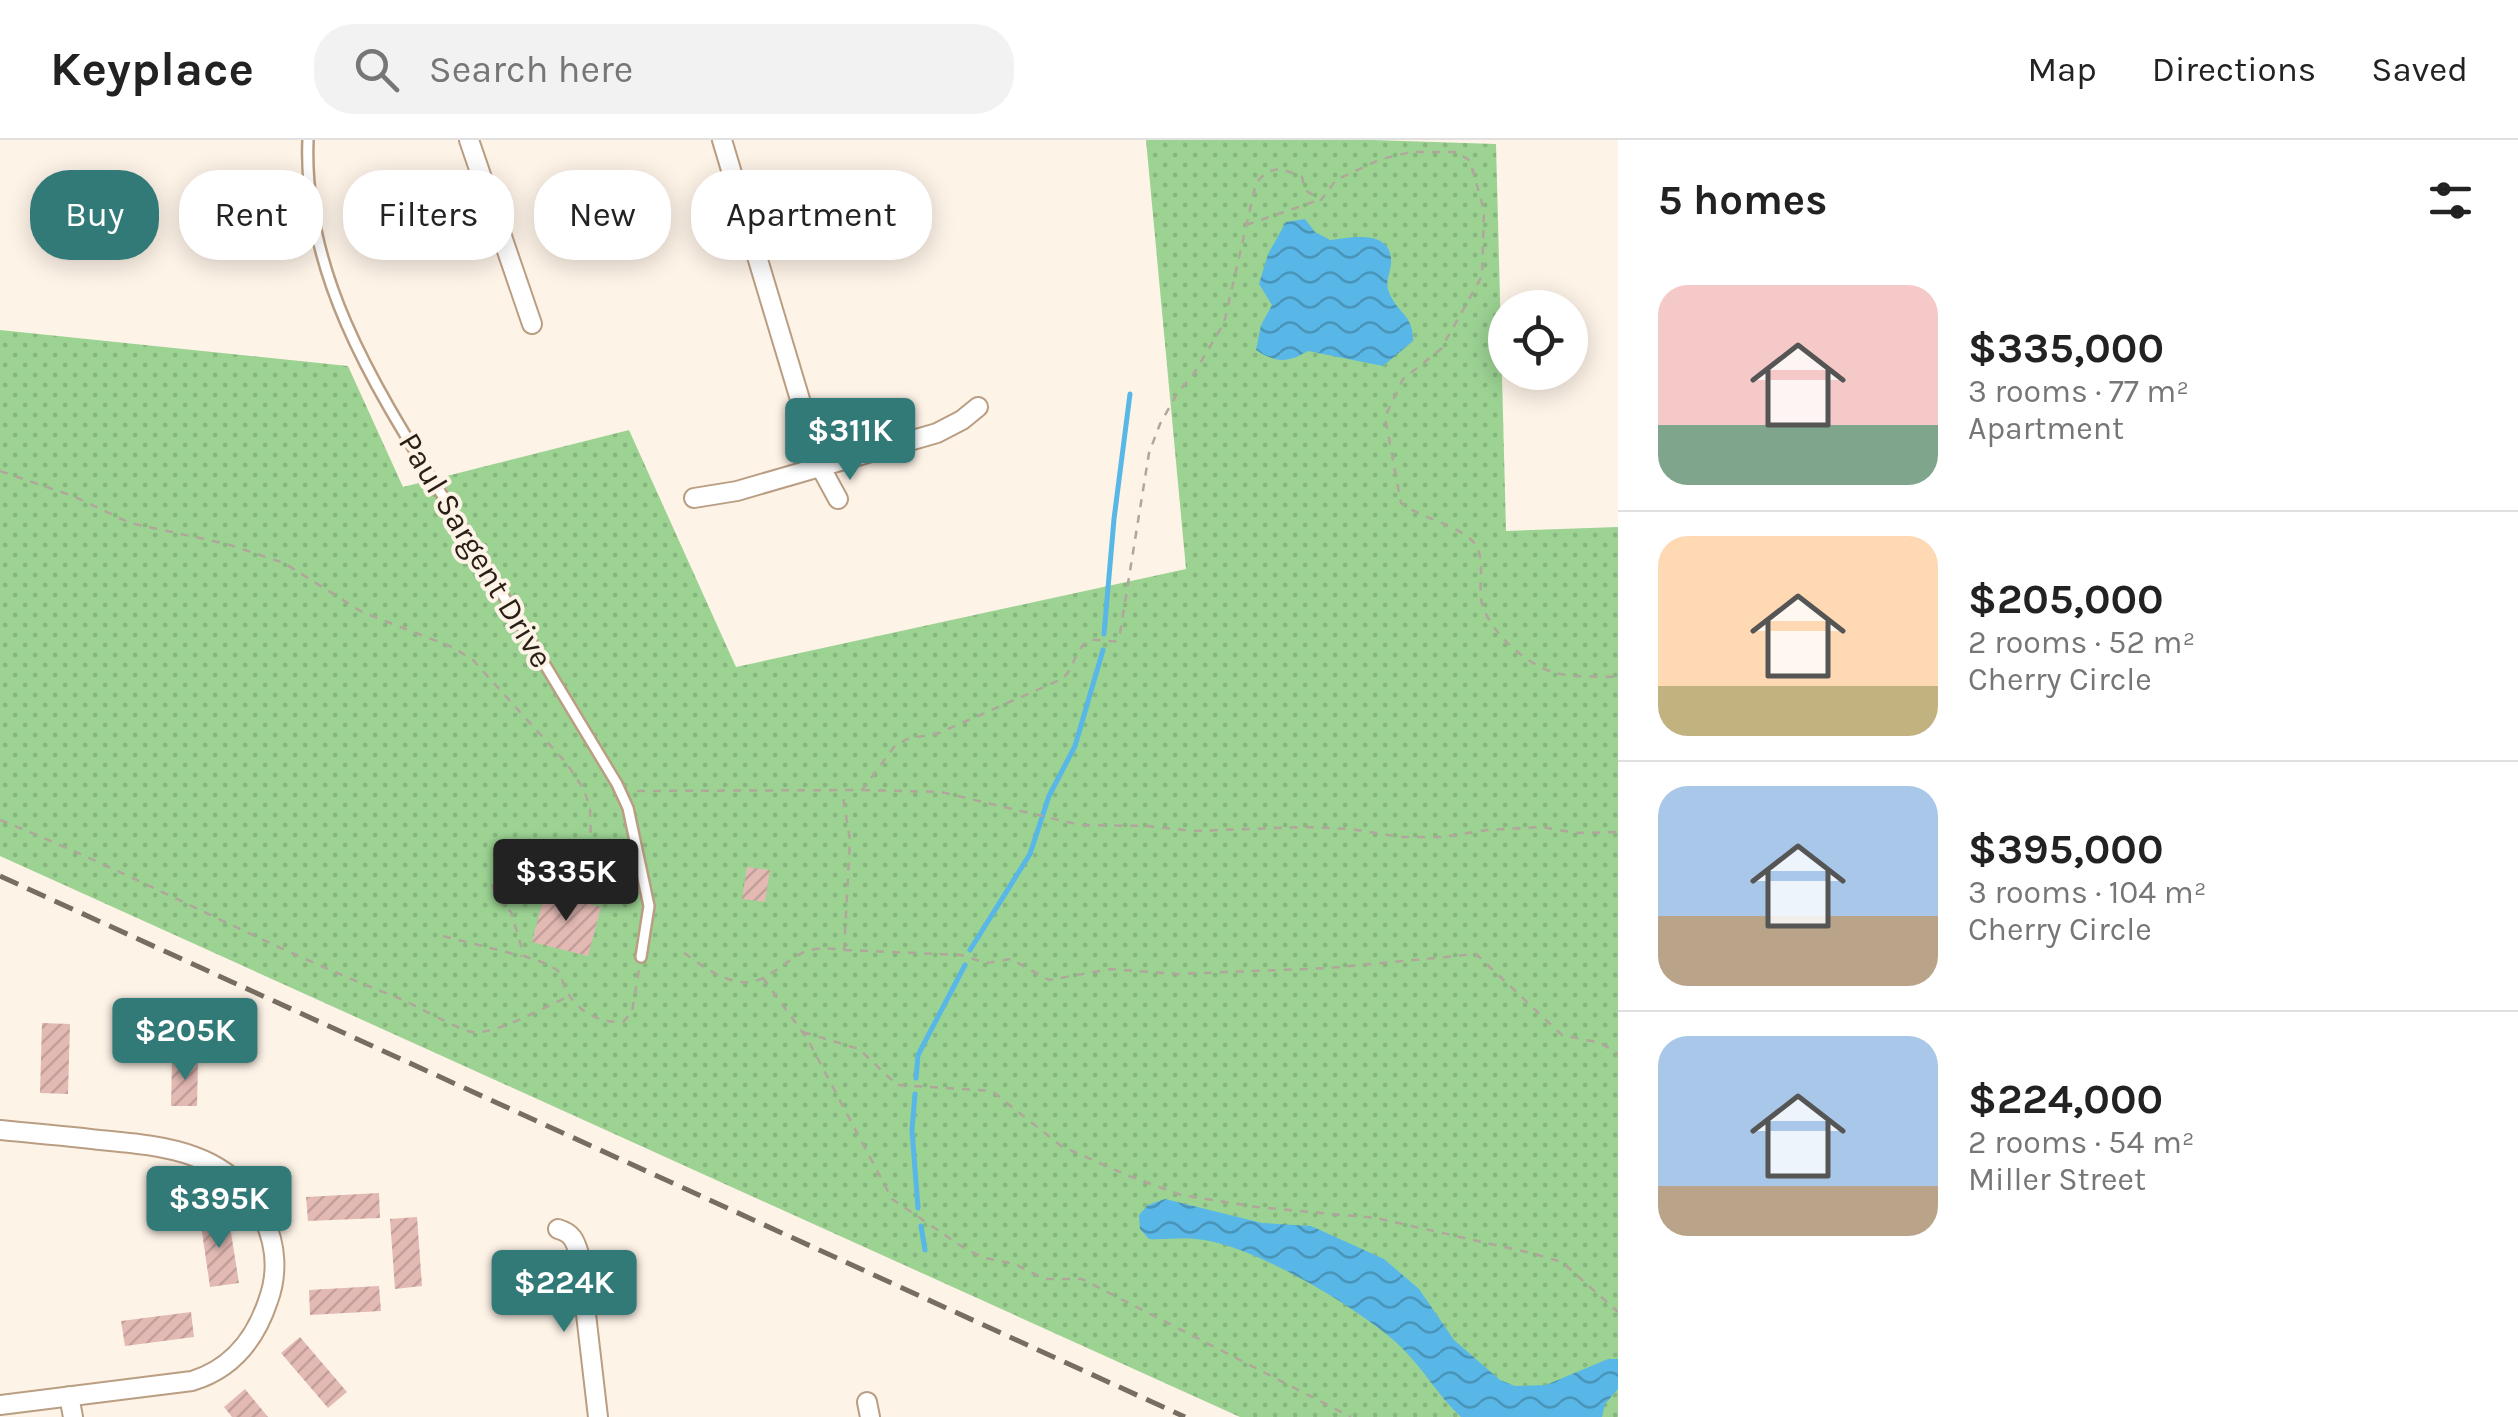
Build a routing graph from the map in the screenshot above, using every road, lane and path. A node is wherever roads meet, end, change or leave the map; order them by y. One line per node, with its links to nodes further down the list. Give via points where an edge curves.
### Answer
1 (308, 140): 15 (lane, Paul Sargent Drive, via 312,216 344,325)
2 (470, 140): 6 (street)
3 (722, 140): 8 (street)
4 (1320, 200): 5 (path); 5 (path, via 1302,177 1280,167 1268,170 1256,183); 12 (path, via 1336,180 1412,152 1457,152 1470,161 1484,210 1482,276 1441,349 1404,379 1385,417 1401,503 1473,540 1481,602 1525,656 1559,674)
5 (1245, 225): 14 (path, via 1224,323 1178,392 1149,452 1116,641 1083,645 1062,679 938,733 907,738)
6 (532, 324)
7 (978, 407): 8 (street, via 936,433)
8 (820, 466): 10 (street); 11 (street)
9 (0, 470): 18 (path, via 130,523 284,562 362,612 473,660 583,788)
10 (694, 498)
11 (838, 499)
12 (1618, 677)
13 (842, 790): 14 (path); 15 (path); 21 (path, via 850,840)
14 (862, 790): 17 (path, via 941,792 1080,825 1305,827 1442,838 1541,827)
15 (621, 791): 19 (lane, Paul Sargent Drive)
16 (0, 820): 26 (path, via 472,1032 510,1026)
17 (1618, 832)
18 (591, 844): 19 (path); 23 (path, via 526,855 502,867 492,882 496,899 511,912)
19 (638, 852): 24 (lane, Paul Sargent Drive, via 649,906)
20 (444, 936): 23 (path)
21 (844, 950): 25 (path, via 803,953); 28 (path, via 961,956 986,964 1011,958 1049,980 1111,968 1177,974 1476,954 1562,1034)
22 (684, 953): 25 (path, via 743,984)
23 (524, 956): 26 (path, via 560,974)
24 (640, 957): 26 (path, via 632,1012 624,1022 603,1022)
25 (763, 978): 27 (path)
26 (570, 996)
27 (803, 1032): 31 (path, via 859,1049 897,1085 992,1091 1061,1146 1181,1194 1376,1218 1531,1253 1562,1262); 36 (path, via 892,1199 967,1250 1044,1279 1082,1278)
28 (1618, 1054)
29 (0, 1130): 32 (street, via 194,1153 239,1183 268,1229 275,1275 270,1296 235,1358 192,1382)
30 (558, 1229): 35 (street, via 575,1240 579,1254)
31 (1618, 1312)
32 (69, 1396): 33 (street); 34 (street)
33 (0, 1406)
34 (73, 1417)
35 (598, 1417)
36 (1351, 1417)

